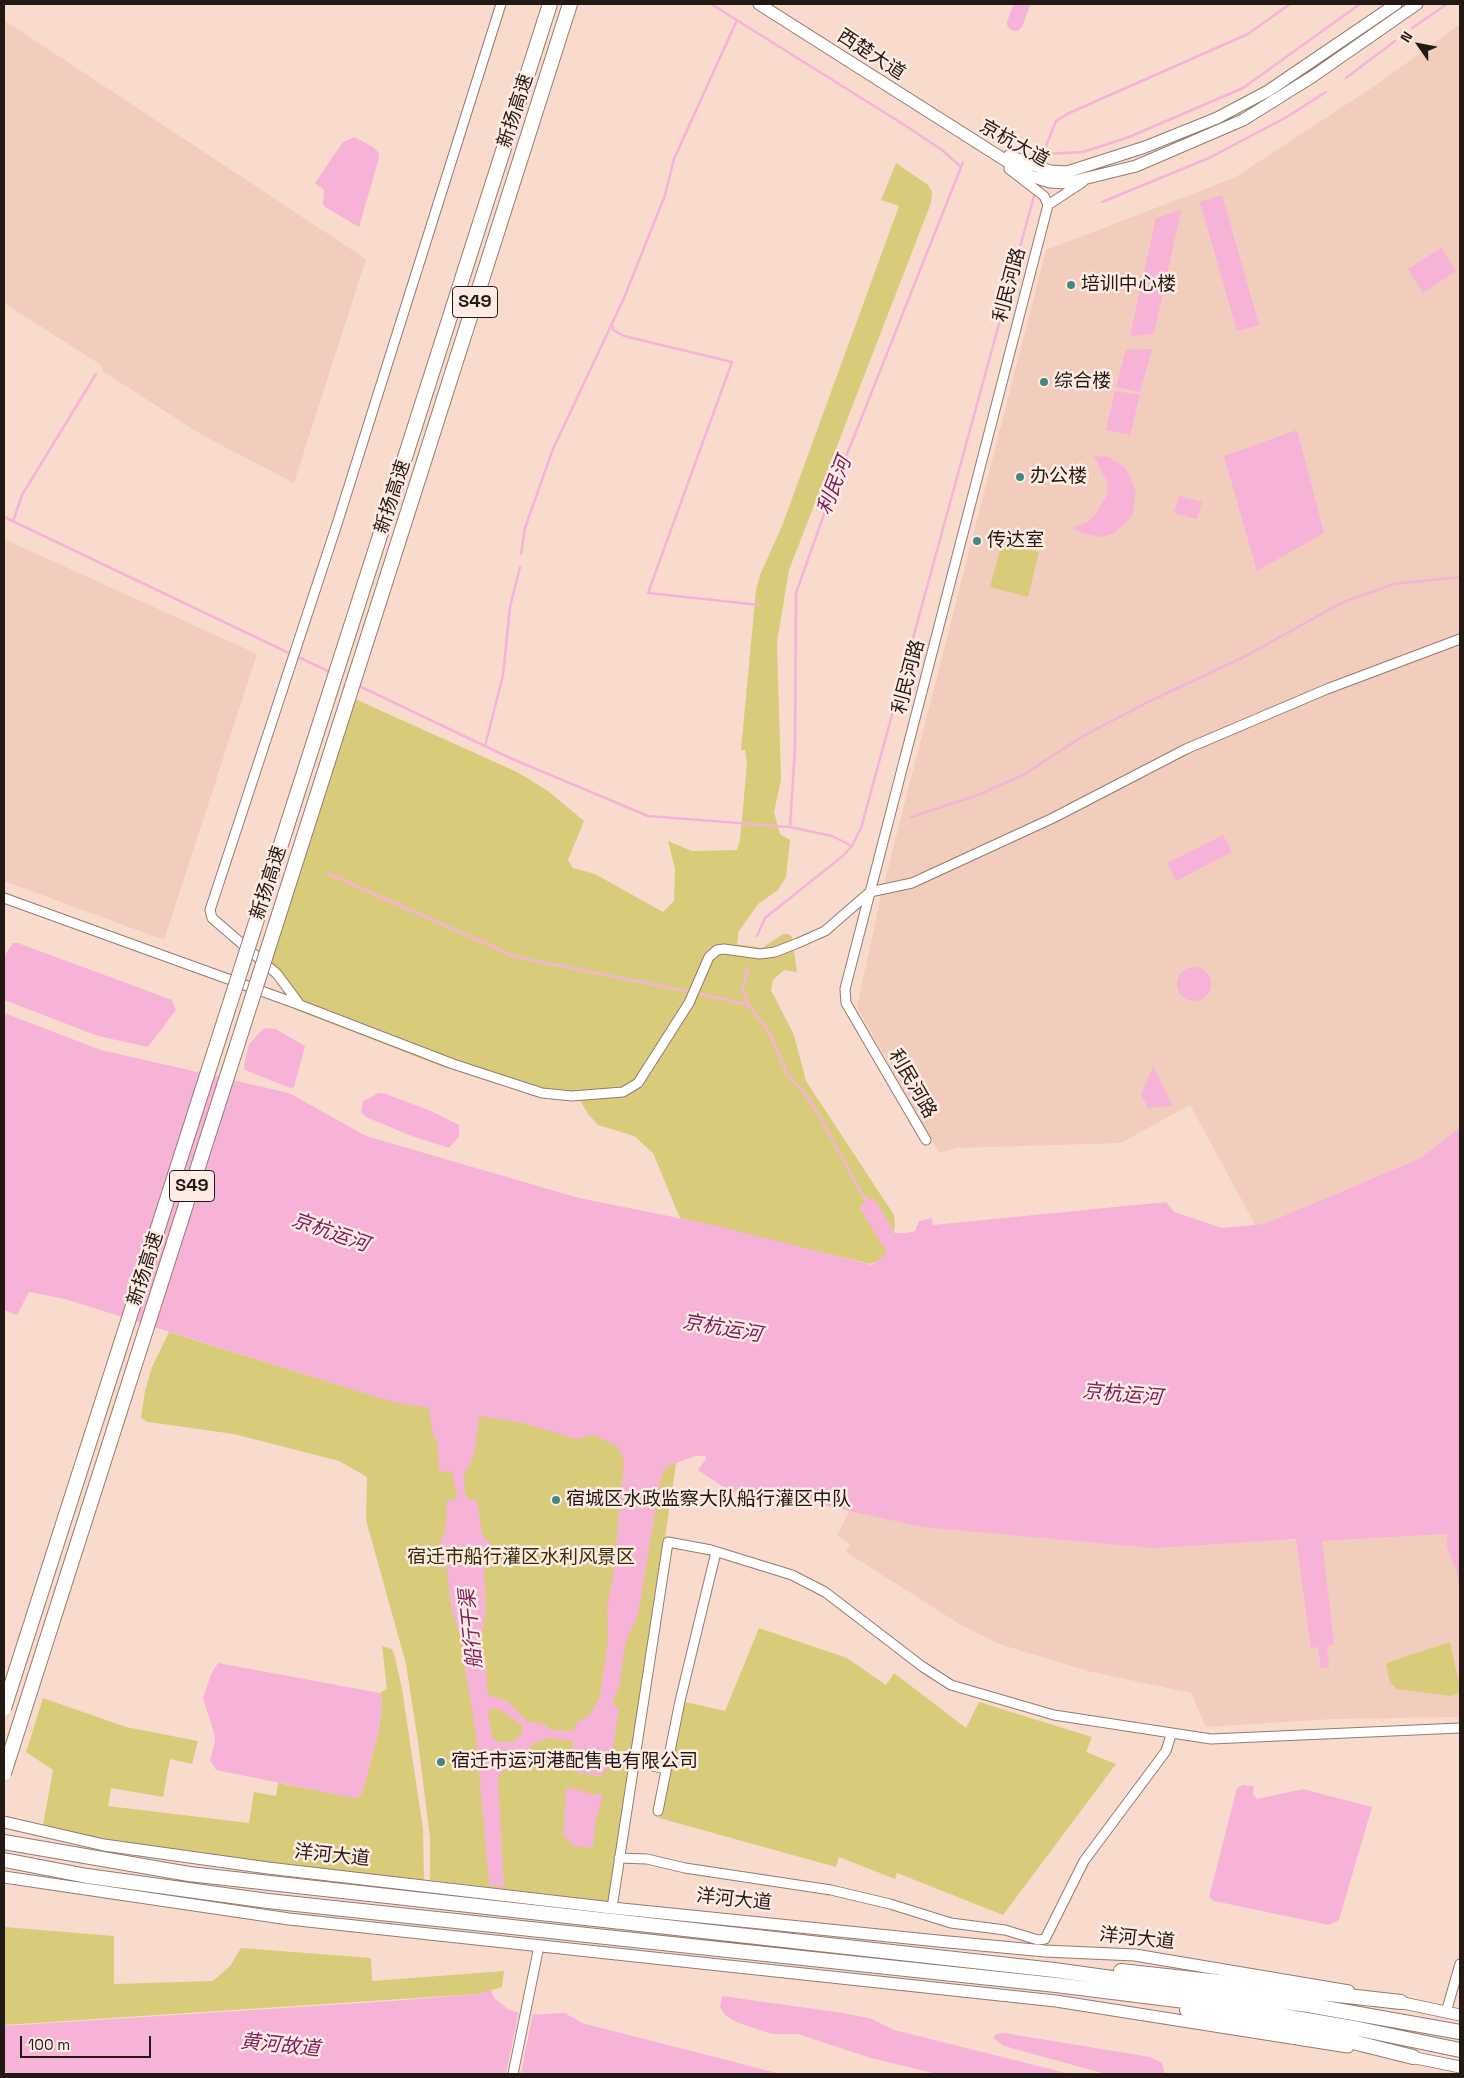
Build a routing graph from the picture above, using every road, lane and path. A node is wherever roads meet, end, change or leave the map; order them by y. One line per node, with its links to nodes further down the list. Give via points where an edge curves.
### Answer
1 (501, 4): 13 (street, via 288,677 210,910 212,918 277,974)
2 (550, 4): 16 (highway, 新扬高速 / S49, bridge)
3 (570, 4): 21 (highway, 新扬高速 / S49, bridge)
4 (759, 4): 7 (main road, 西楚大道)
5 (1396, 4): 7 (main road, 京杭大道, via 1298,72 1217,118 1083,169 1050,171)
6 (1417, 4): 8 (main road, 京杭大道, via 1243,120 1136,166)
7 (964, 136): 8 (main road, 京杭大道, via 1030,176 1067,183); 9 (street, via 1039,191)
8 (1087, 179): 9 (street)
9 (1048, 205): 11 (street, 利民河路)
10 (1460, 639): 11 (street, via 1327,689 1186,749 1084,802 912,883)
11 (870, 892): 13 (street, via 825,931 775,952 760,954 716,950 709,957 689,1003 638,1083 623,1092 572,1096 542,1094 453,1064); 14 (street, 利民河路, via 845,989 846,1003)
12 (4, 898): 13 (street)
13 (300, 1005)
14 (926, 1140)
15 (716, 1552): 18 (street, via 784,1572 825,1592 923,1667 952,1685 1054,1714); 19 (street, via 668,1542); 20 (street)
16 (4, 1708)
17 (1460, 1728): 18 (street, via 1230,1739)
18 (1171, 1735): 25 (street, via 1166,1751 1084,1861 1045,1939 951,1923 831,1890 647,1859)
19 (634, 1762): 20 (street); 25 (street)
20 (666, 1769): 22 (street)
21 (4, 1773)
22 (658, 1811)
23 (4, 1822): 28 (main road, 洋河大道, via 143,1851)
24 (4, 1842): 31 (highway, 洋河大道, via 189,1874)
25 (620, 1858): 28 (street)
26 (4, 1860): 32 (highway, via 88,1876 268,1901)
27 (4, 1877): 29 (main road, via 288,1920)
28 (612, 1908): 33 (main road, 洋河大道, via 1016,1948 1135,1955)
29 (539, 1946): 38 (main road, via 1056,2001); 40 (street)
30 (1460, 1964): 34 (street)
31 (1052, 1969): 33 (highway, via 1135,1971); 36 (highway, 洋河大道, via 1308,2005)
32 (1048, 1984): 37 (highway, via 1225,2006 1359,2028); 38 (highway, via 1290,2029)
33 (1401, 2002): 34 (main road, 洋河大道)
34 (1446, 2012): 35 (main road, 洋河大道)
35 (1460, 2015)
36 (1460, 2032)
37 (1460, 2050)
38 (1413, 2057): 39 (main road)
39 (1460, 2067)
40 (513, 2074)

